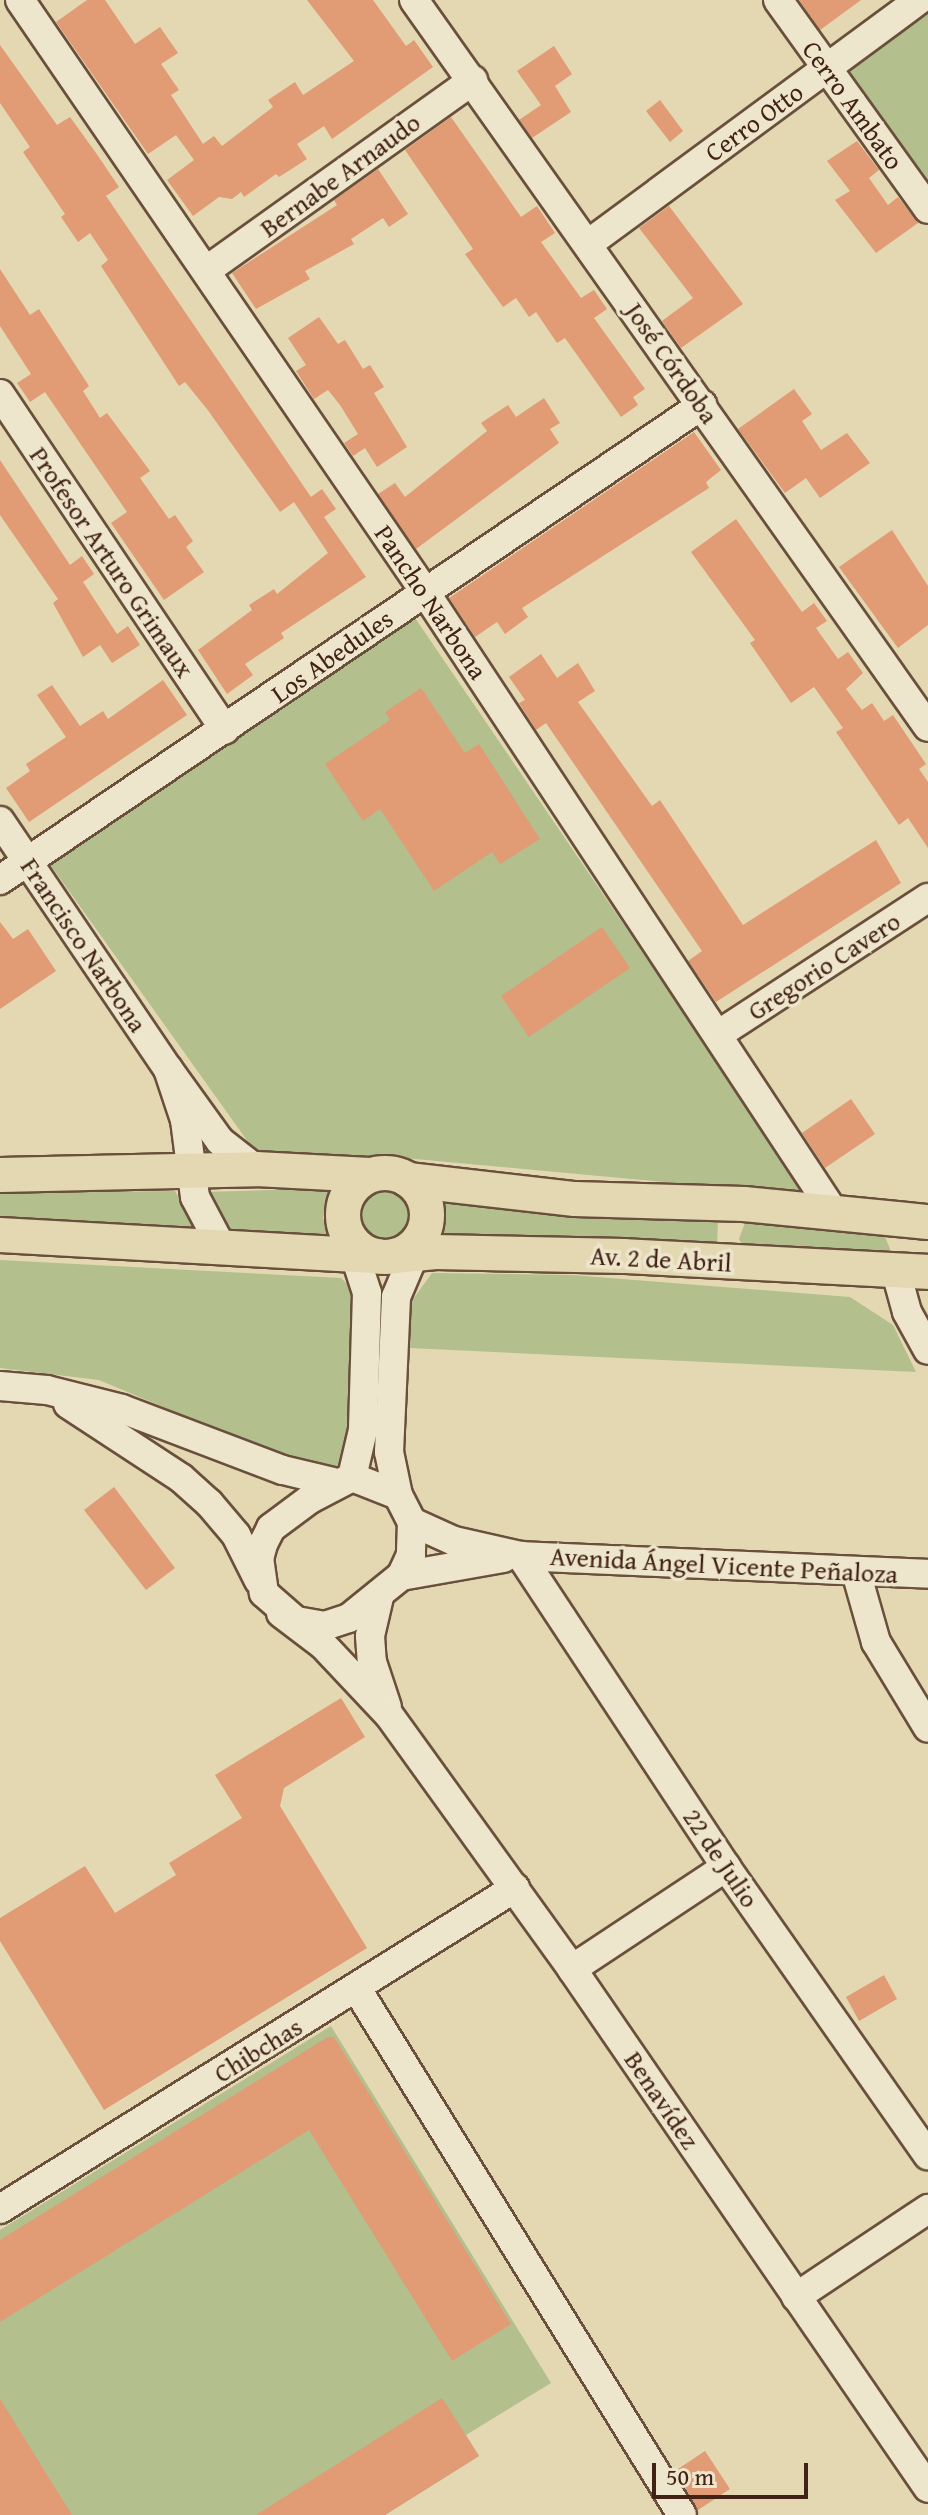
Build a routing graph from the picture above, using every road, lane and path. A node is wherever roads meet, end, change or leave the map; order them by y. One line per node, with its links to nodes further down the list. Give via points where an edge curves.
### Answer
1 (20, 0): 9 (street, Pancho Narbona)
2 (414, 0): 6 (street, José Córdoba)
3 (778, 0): 5 (street, Cerro Ambato)
4 (919, 0): 5 (street, Cerro Otto)
5 (827, 69): 7 (street, Cerro Ambato); 8 (street, Cerro Otto)
6 (473, 80): 8 (street, José Córdoba); 9 (street, Bernabe Arnaudo)
7 (928, 209)
8 (588, 244): 11 (street, José Córdoba)
9 (207, 270): 12 (street, Pancho Narbona)
10 (0, 394): 14 (street, Profesor Arturo Grimaux)
11 (702, 405): 12 (street, Los Abedules); 13 (street, José Córdoba)
12 (425, 592): 14 (street, Los Abedules); 19 (street, Pancho Narbona)
13 (928, 727)
14 (225, 730): 16 (street, Los Abedules)
15 (0, 821): 16 (street, Francisco Narbona)
16 (27, 861): 17 (street, Los Abedules); 20 (street, Francisco Narbona)
17 (0, 880)
18 (928, 898): 19 (street, Gregorio Cavero)
19 (719, 1034): 27 (street, Pancho Narbona)
20 (168, 1069): 21 (street, Francisco Narbona, via 220,1141); 22 (street, Francisco Narbona, via 185,1120)
21 (256, 1169): 22 (main road); 24 (main road)
22 (191, 1171): 23 (main road); 31 (street, Francisco Narbona, via 195,1197)
23 (0, 1175)
24 (370, 1175): 25 (main road, via 390,1173); 32 (main road, via 346,1199)
25 (408, 1180): 26 (main road, via 575,1199); 32 (main road, via 425,1203)
26 (744, 1204): 27 (main road); 33 (main road, via 727,1233)
27 (833, 1211): 28 (main road)
28 (889, 1215): 29 (main road); 34 (main road, via 900,1254)
29 (928, 1222)
30 (0, 1235): 31 (main road, Av. 2 de Abril)
31 (221, 1246): 32 (main road, Av. 2 de Abril)
32 (386, 1248): 33 (main road, Av. 2 de Abril); 38 (street, via 367,1293 363,1430); 39 (street, via 396,1297 389,1452)
33 (740, 1263): 34 (main road, Av. 2 de Abril)
34 (912, 1272): 35 (street, via 907,1312)
35 (928, 1350)
36 (0, 1386): 37 (street)
37 (47, 1390): 38 (street, via 122,1409 283,1470); 46 (street, via 181,1478 209,1503 236,1535)
38 (342, 1480): 39 (street); 46 (street, via 271,1528 259,1559)
39 (398, 1495): 40 (street)
40 (412, 1522): 41 (street, Avenida Ángel Vicente Peñaloza, via 454,1541); 44 (street, via 411,1555)
41 (521, 1556): 42 (street, Avenida Ángel Vicente Peñaloza); 44 (street, Avenida Ángel Vicente Peñaloza); 49 (street, 22 de Julio)
42 (856, 1572): 43 (street, Avenida Ángel Vicente Peñaloza); 48 (street, via 876,1642)
43 (928, 1574)
44 (401, 1576): 45 (street)
45 (379, 1597): 46 (street, via 349,1618 325,1626); 47 (street, Benavídez, via 370,1636 372,1662)
46 (273, 1603): 47 (street, Benavídez, via 323,1645)
47 (389, 1715): 50 (street, Benavídez)
48 (928, 1728)
49 (726, 1867): 51 (street); 53 (street, 22 de Julio)
50 (515, 1888): 51 (street, Benavídez); 52 (street, Chibchas)
51 (572, 1969): 56 (street, Benavídez)
52 (357, 1989): 54 (street, Chibchas); 58 (street)
53 (928, 2155)
54 (0, 2209)
55 (928, 2209): 56 (street)
56 (796, 2297): 57 (street, Benavídez)
57 (928, 2488)
58 (682, 2515)

